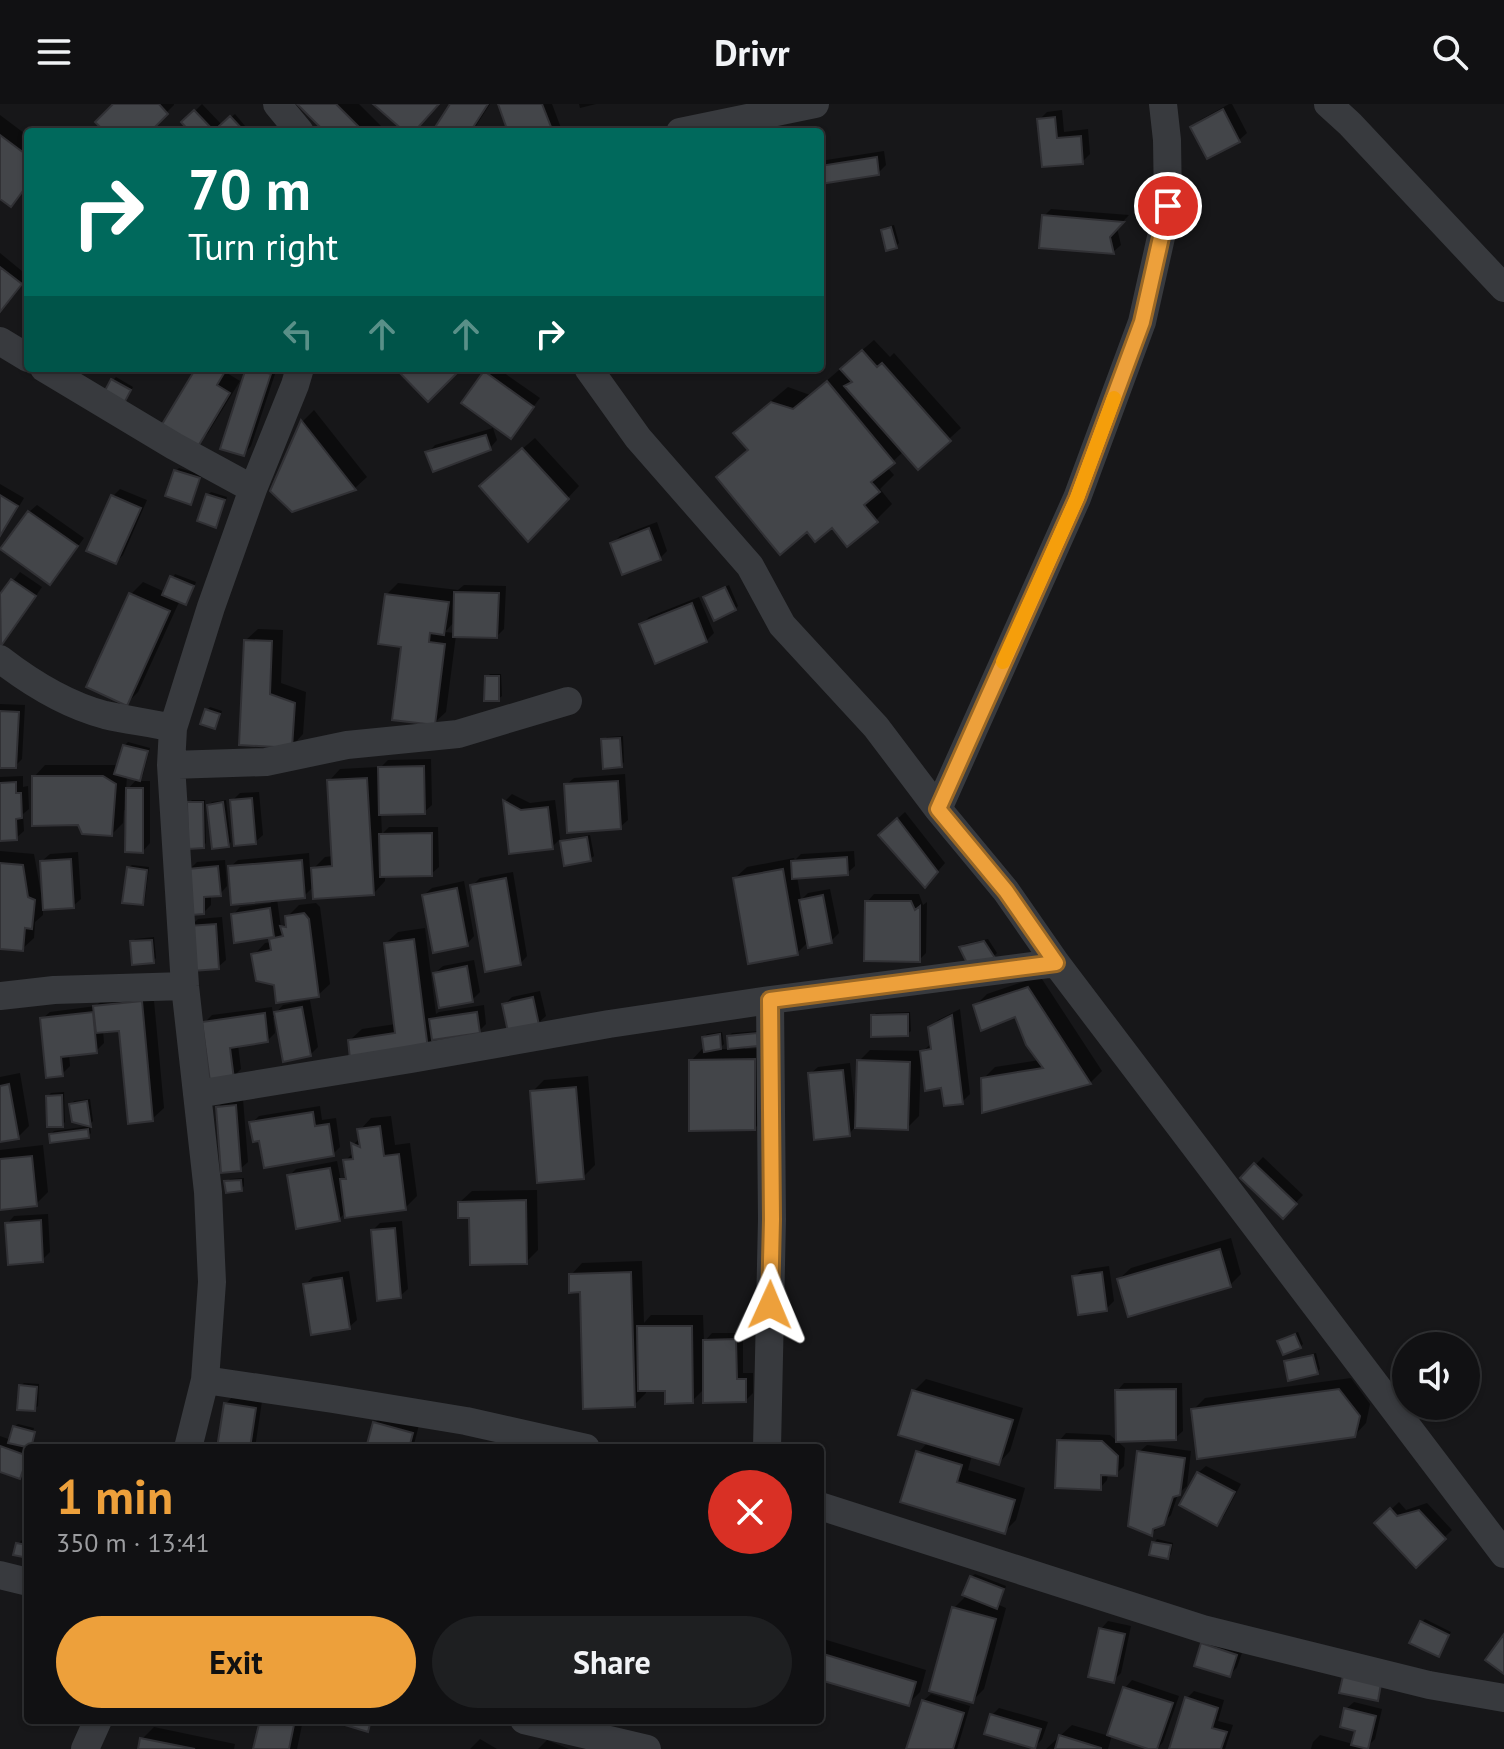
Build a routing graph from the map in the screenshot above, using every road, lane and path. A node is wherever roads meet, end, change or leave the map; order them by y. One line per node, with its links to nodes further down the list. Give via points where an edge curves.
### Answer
1 (277, 104): 5 (street)
2 (815, 104): 6 (street)
3 (1163, 104): 18 (street, via 1168,206 1142,322 1077,498)
4 (1328, 104): 7 (street)
5 (297, 128)
6 (699, 128)
7 (1504, 288)
8 (0, 341): 9 (street)
9 (24, 356)
10 (51, 372): 13 (street)
11 (299, 372): 13 (street)
12 (591, 372): 18 (street, via 638,438 750,566 782,625 876,727)
13 (253, 489): 16 (street)
14 (0, 659): 16 (street, via 60,698 103,714)
15 (568, 701): 17 (street, via 458,734 347,745 266,762)
16 (173, 728): 17 (street)
17 (171, 765): 20 (street)
18 (938, 809): 19 (street, via 1006,891)
19 (1056, 963): 22 (street); 29 (street)
20 (185, 986): 21 (street); 23 (street)
21 (0, 996)
22 (770, 1000): 23 (street); 27 (street)
23 (197, 1094): 24 (street, via 212,1282)
24 (205, 1380): 25 (street); 26 (street, via 466,1421)
25 (189, 1444)
26 (568, 1444)
27 (767, 1444)
28 (824, 1507): 32 (street, via 1203,1629 1429,1685)
29 (1504, 1554)
30 (0, 1575): 31 (street)
31 (24, 1581)
32 (1504, 1698)
33 (96, 1724): 35 (street)
34 (541, 1724): 36 (street)
35 (85, 1749)
36 (647, 1749)

